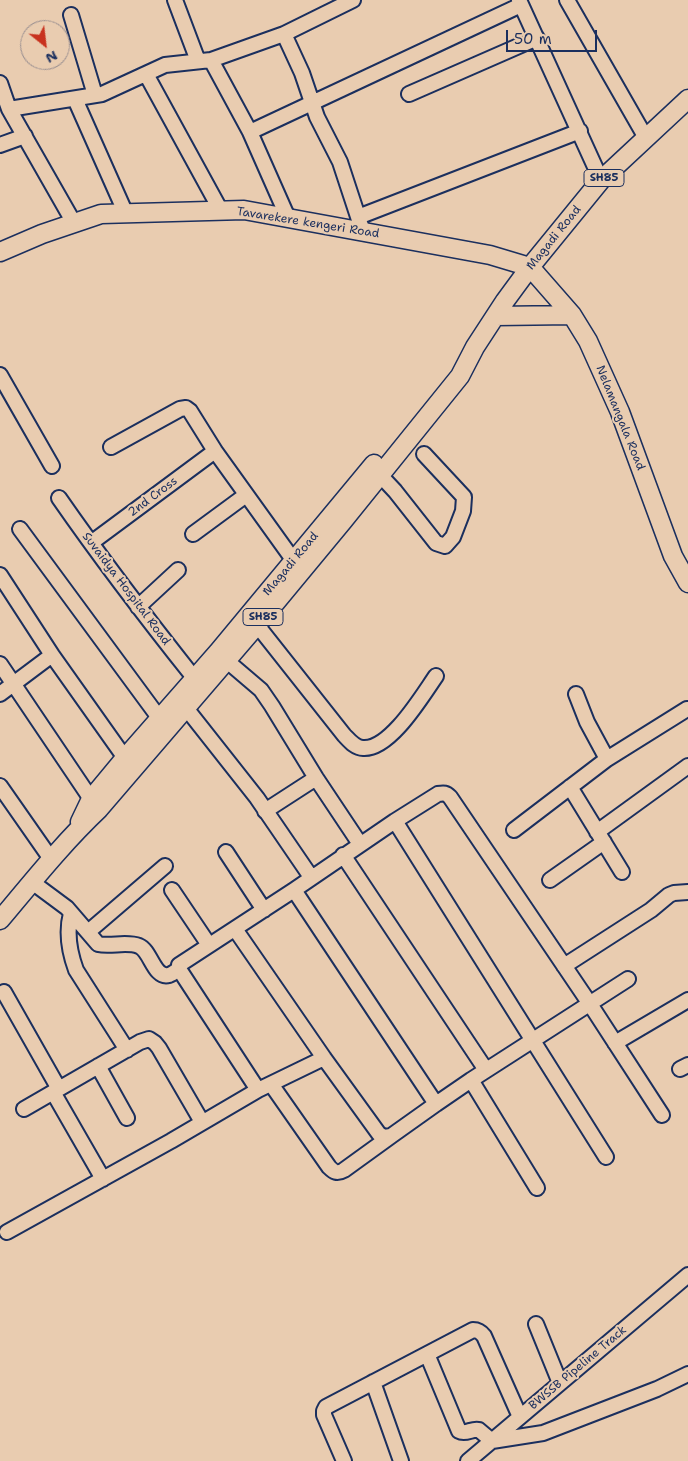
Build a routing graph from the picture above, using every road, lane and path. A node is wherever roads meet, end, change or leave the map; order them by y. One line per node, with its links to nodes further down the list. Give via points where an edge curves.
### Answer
1 (353, 0): 6 (street)
2 (567, 0): 20 (street)
3 (180, 2): 8 (street)
4 (520, 2): 7 (street); 15 (street)
5 (71, 15): 12 (street)
6 (284, 34): 8 (street); 15 (street)
7 (537, 38): 11 (street); 17 (street)
8 (205, 61): 9 (street, via 165,65); 18 (street)
9 (146, 74): 12 (street); 23 (street)
10 (0, 82): 16 (street)
11 (409, 94)
12 (95, 95): 13 (street)
13 (76, 99): 16 (street); 24 (street)
14 (688, 99): 20 (main road, Magadi Road / SH85)
15 (312, 103): 18 (street); 27 (street, via 340,162)
16 (9, 109): 19 (street)
17 (580, 131): 22 (street); 27 (street)
18 (250, 132): 25 (street)
19 (25, 136): 21 (street); 26 (street)
20 (646, 138): 22 (main road, Magadi Road / SH85)
21 (0, 145)
22 (602, 180): 29 (main road, Magadi Road / SH85)
23 (221, 211): 24 (main road, Tavarekere kengeri Road); 25 (main road, Tavarekere kengeri Road, via 244,210)
24 (126, 214): 26 (main road, Tavarekere kengeri Road, via 101,214)
25 (288, 218): 27 (main road, Tavarekere kengeri Road)
26 (74, 223): 28 (main road, Tavarekere kengeri Road)
27 (360, 224): 29 (main road, Tavarekere kengeri Road)
28 (0, 252)
29 (530, 267): 30 (main road, Nelamangala Road); 31 (main road, Magadi Road / SH85)
30 (572, 315): 31 (main road); 47 (main road, Nelamangala Road, via 588,341 620,412 673,556)
31 (495, 316): 33 (main road, Magadi Road / SH85, via 475,347 453,367)
32 (0, 375): 37 (street)
33 (418, 418): 38 (main road, Magadi Road / SH85); 44 (main road, Magadi Road / SH85)
34 (111, 447): 35 (street, via 186,408)
35 (215, 451): 39 (street); 43 (street, 2nd Cross)
36 (424, 454): 38 (street, via 464,497 463,511 453,537 444,546 436,543)
37 (52, 466)
38 (380, 475): 49 (main road, Magadi Road / SH85)
39 (246, 495): 42 (street); 44 (street)
40 (59, 498): 43 (street, Suvaidya Hospital Road)
41 (20, 529): 60 (street)
42 (192, 534)
43 (91, 543): 48 (street, Suvaidya Hospital Road)
44 (294, 561): 54 (main road, Magadi Road / SH85)
45 (178, 570): 48 (street)
46 (0, 575): 50 (street)
47 (688, 582)
48 (138, 607): 54 (street, Suvaidya Hospital Road)
49 (257, 625): 51 (main road, Magadi Road / SH85); 53 (street, via 344,735 352,744 362,748 375,746 387,739)
50 (52, 655): 55 (street); 61 (street)
51 (227, 661): 58 (main road, Magadi Road / SH85); 64 (street, via 261,690)
52 (0, 664): 55 (street)
53 (436, 676)
54 (195, 679): 60 (main road, Magadi Road / SH85)
55 (14, 684): 56 (street); 67 (street)
56 (0, 694)
57 (576, 694): 62 (street)
58 (186, 708): 68 (street); 71 (main road, Magadi Road / SH85)
59 (687, 709): 62 (street)
60 (160, 719): 61 (main road, Magadi Road / SH85)
61 (125, 758): 67 (main road, Magadi Road / SH85)
62 (607, 759): 66 (street)
63 (688, 766): 72 (street)
64 (316, 778): 68 (street); 73 (street)
65 (0, 786): 76 (street)
66 (570, 787): 70 (street); 72 (street)
67 (92, 799): 71 (main road, Magadi Road / SH85)
68 (265, 811): 79 (street)
69 (395, 820): 73 (street); 91 (street, via 438,794 447,794); 97 (street)
70 (514, 830)
71 (76, 831): 76 (main road, Magadi Road / SH85)
72 (600, 837): 78 (street); 80 (street)
73 (360, 844): 75 (street)
74 (226, 852): 85 (street)
75 (344, 855): 79 (street); 102 (street)
76 (51, 859): 81 (main road, Magadi Road / SH85)
77 (165, 866): 89 (street)
78 (622, 872)
79 (311, 877): 83 (street)
80 (550, 880)
81 (32, 882): 86 (street); 87 (main road, Magadi Road / SH85)
82 (172, 890): 90 (street)
83 (294, 890): 85 (street); 107 (street)
84 (688, 892): 91 (street, via 674,893)
85 (264, 910): 88 (street)
86 (71, 913): 89 (street); 99 (street, via 67,932 76,970)
87 (0, 920)
88 (235, 929): 90 (street); 100 (street)
89 (88, 932): 92 (street, via 98,944 139,946 161,974)
90 (208, 945): 92 (street, via 180,963)
91 (564, 966): 96 (street)
92 (180, 969): 106 (street)
93 (628, 979): 96 (street)
94 (4, 992): 105 (street)
95 (688, 1000): 98 (street)
96 (590, 1004): 97 (street); 98 (street)
97 (533, 1041): 102 (street); 113 (street)
98 (615, 1043): 109 (street)
99 (126, 1050): 101 (street); 111 (street, via 149,1039 155,1043)
100 (324, 1058): 104 (street); 112 (street, via 379,1134)
101 (98, 1066): 105 (street); 110 (street)
102 (486, 1070): 103 (street)
103 (471, 1080): 107 (street); 115 (street)
104 (271, 1084): 106 (street); 112 (street, via 334,1172 344,1170)
105 (56, 1090): 108 (street); 114 (street)
106 (258, 1090): 111 (street)
107 (436, 1104): 112 (street)
108 (24, 1109)
109 (662, 1114)
110 (128, 1118)
111 (202, 1122): 114 (street)
112 (391, 1136)
113 (606, 1157)
114 (103, 1179): 116 (street)
115 (537, 1188)
116 (8, 1232)
117 (688, 1275): 122 (street, BWSSB Pipeline Track)
118 (536, 1324): 122 (street)
119 (427, 1354): 121 (street); 123 (street, via 472,1330 481,1332); 124 (street, via 459,1431 477,1429)
120 (688, 1374): 124 (street, via 543,1433)
121 (373, 1382): 125 (street, via 331,1403 324,1411); 126 (street)
122 (560, 1383): 123 (street, BWSSB Pipeline Track)
123 (520, 1417): 124 (street, BWSSB Pipeline Track)
124 (492, 1441): 127 (street, BWSSB Pipeline Track)
125 (344, 1461)
126 (401, 1461)
127 (468, 1461)

